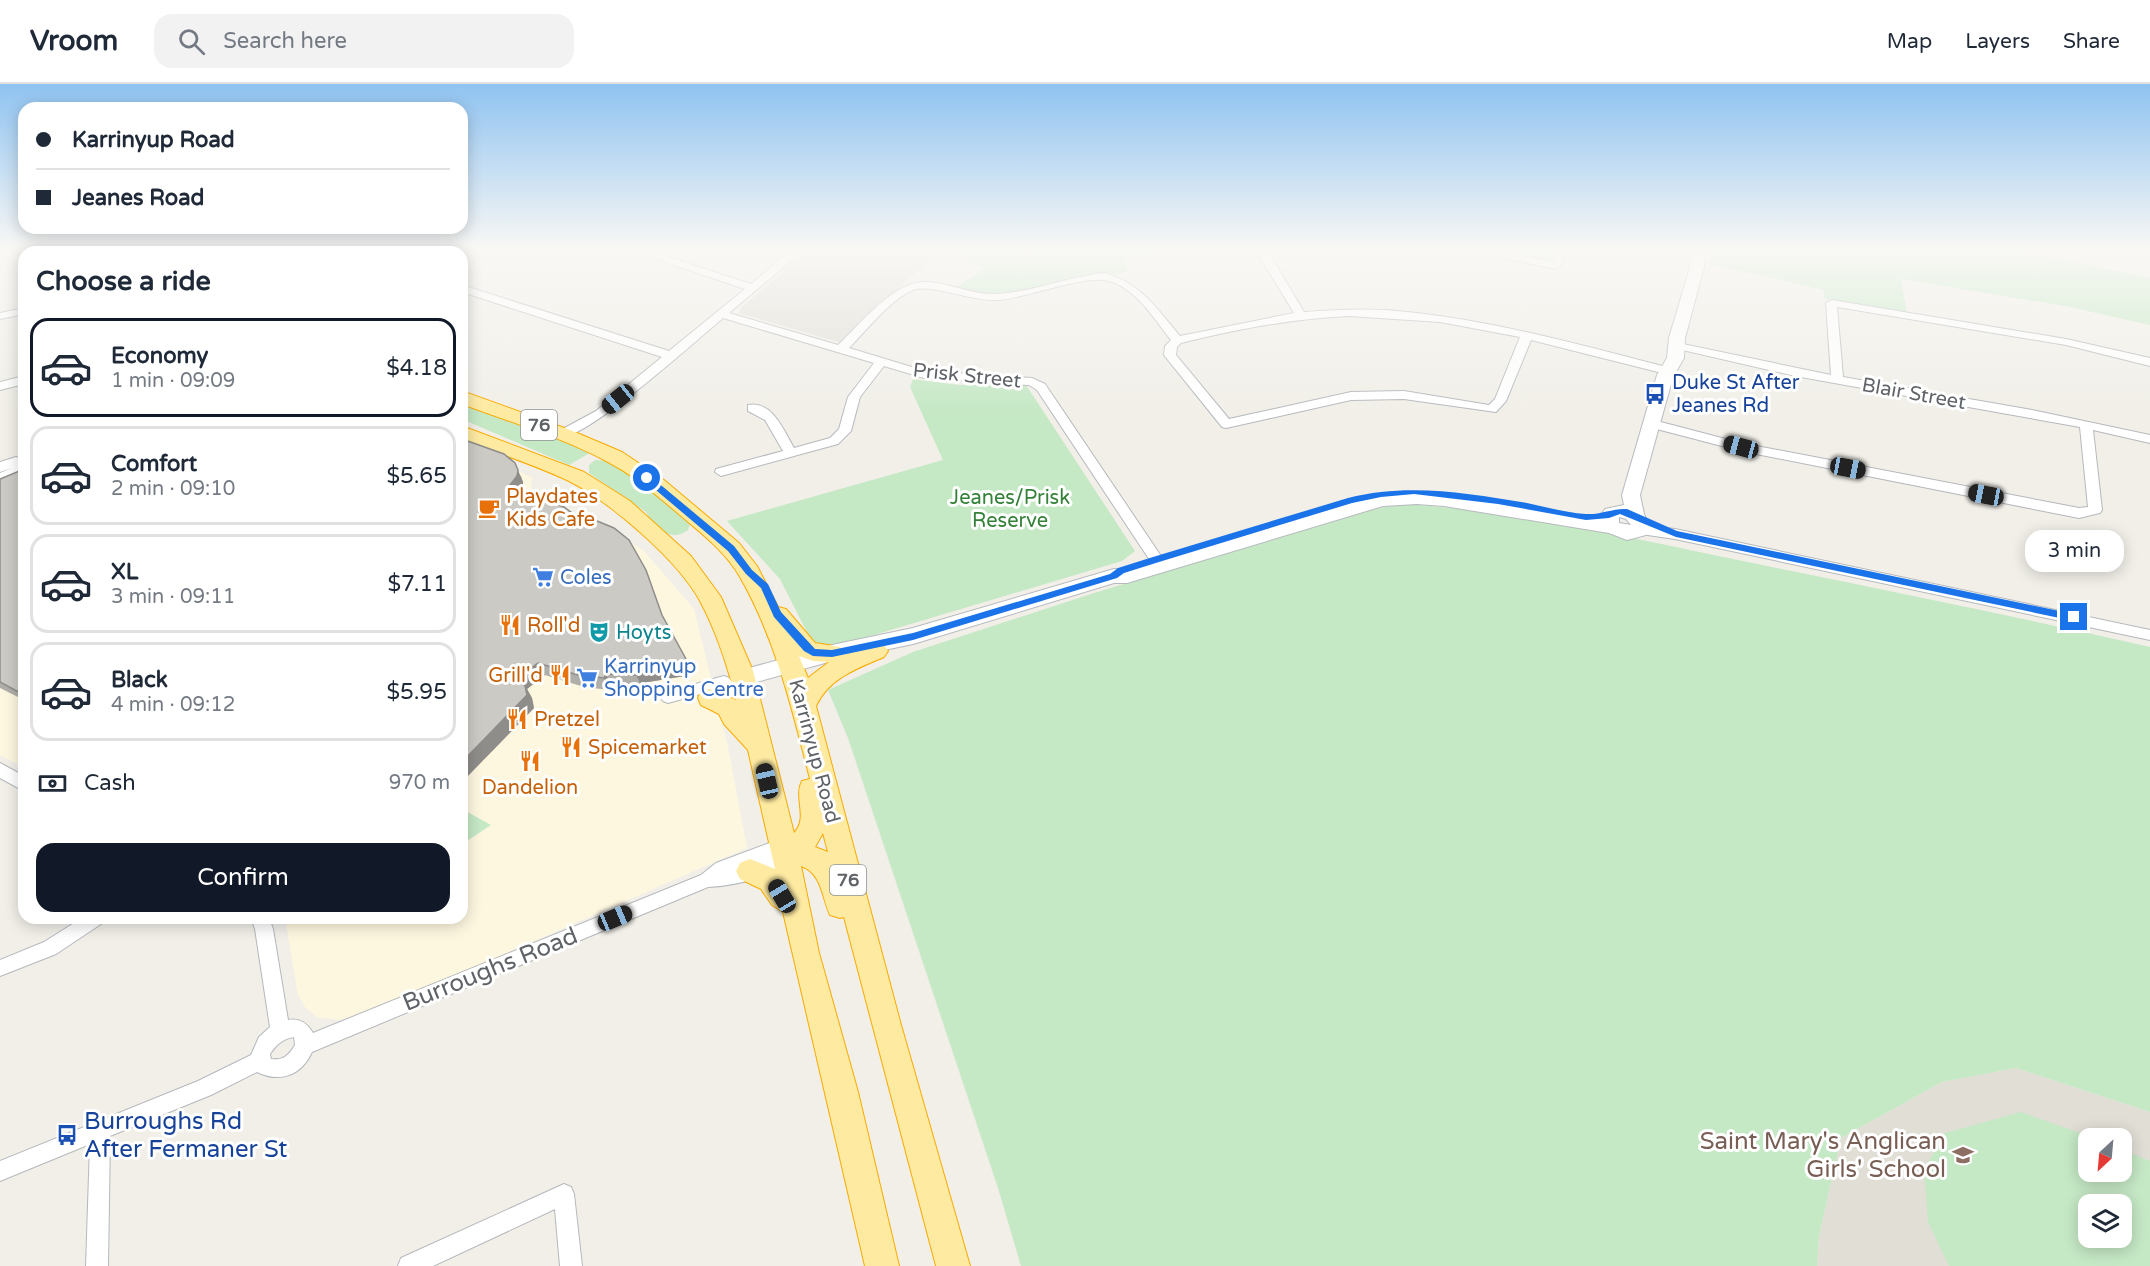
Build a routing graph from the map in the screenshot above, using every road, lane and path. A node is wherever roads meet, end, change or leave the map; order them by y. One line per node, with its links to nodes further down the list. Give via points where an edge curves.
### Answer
1 (509, 303): 17 (street)
2 (734, 303): 10 (street)
3 (889, 303): 16 (street)
4 (1145, 303): 14 (street)
5 (1294, 303): 11 (street)
6 (1687, 303): 15 (main road)
7 (1832, 303): 21 (street)
8 (1833, 303): 19 (street, via 2066,342)
9 (18, 312): 12 (street)
10 (721, 314): 16 (street, Prisk Street); 17 (street)
11 (1301, 315): 13 (street, via 1349,312 1422,316); 14 (street)
12 (0, 316)
13 (1527, 335): 14 (street, via 1500,401 1492,409 1404,395 1351,396 1226,424 1170,355 1170,346); 20 (street)
14 (1177, 340)
15 (1677, 342): 20 (main road, via 1671,370); 21 (street, Blair Street, via 1752,365)
16 (841, 349): 18 (street, Prisk Street)
17 (671, 356): 26 (street)
18 (881, 362): 33 (street, via 854,397 845,431 834,441); 44 (street, Prisk Street, via 924,375 1032,382 1041,387)
19 (2150, 362)
20 (1663, 372): 27 (main road)
21 (1837, 379): 28 (street, Blair Street)
22 (18, 382): 23 (street)
23 (0, 386)
24 (468, 399): 30 (highway, Karrinyup Road / 76)
25 (752, 408): 33 (street, via 770,417)
26 (600, 414): 30 (street); 32 (street)
27 (1653, 424): 28 (street, via 1741,447 2079,513 2096,510); 42 (main road)
28 (2086, 425): 31 (street, Blair Street)
29 (468, 434): 39 (highway, 76)
30 (563, 434): 32 (highway, Karrinyup Road / 76)
31 (2150, 439)
32 (585, 443): 34 (highway, Karrinyup Road / 76)
33 (791, 454): 38 (street)
34 (615, 457): 39 (highway, via 590,460); 41 (highway, Karrinyup Road / 76)
35 (18, 464): 36 (street)
36 (0, 467)
37 (18, 468): 40 (street, via 12,476)
38 (721, 472)
39 (567, 473): 43 (highway, 76, via 623,506)
40 (0, 478)
41 (693, 515): 43 (highway, via 694,532 687,540 672,541); 45 (highway, Karrinyup Road / 76, via 731,548)
42 (1626, 520): 44 (main road, via 1444,500 1396,499 1362,504); 46 (street)
43 (653, 533): 51 (highway, 76, via 683,561 710,597)
44 (1158, 562): 47 (main road, via 1126,576 1114,576)
45 (749, 572): 49 (highway, via 765,586 777,614 807,649); 50 (highway, Karrinyup Road / 76)
46 (2150, 635)
47 (913, 636): 48 (main road); 49 (main road)
48 (876, 651): 50 (main road); 53 (highway, via 818,680)
49 (832, 653): 50 (main road)
50 (794, 670): 51 (main road); 53 (highway, Karrinyup Road / 76)
51 (730, 687): 52 (street); 55 (highway, 76); 55 (highway, via 728,707)
52 (668, 697)
53 (803, 707): 54 (highway, Karrinyup Road / 76)
54 (811, 734): 58 (highway, via 804,756 816,817 808,838); 65 (highway, Karrinyup Road / 76)
55 (758, 745): 58 (highway, 76)
56 (0, 770): 57 (street)
57 (18, 780)
58 (785, 852): 59 (street, Burroughs Road, via 776,861); 60 (street, Burroughs Road, via 772,849 722,868); 61 (highway, 76); 65 (highway, via 823,862)
59 (750, 871): 60 (street, Burroughs Road, via 727,879); 61 (highway, via 771,880 782,896)
60 (707, 880): 67 (street, Burroughs Road)
61 (794, 904): 74 (highway, 76)
62 (88, 924): 64 (street, via 50,949)
63 (262, 924): 66 (street)
64 (0, 968)
65 (886, 1026): 75 (highway, Karrinyup Road / 76)
66 (280, 1031): 67 (street, via 300,1030); 68 (street, via 267,1041)
67 (306, 1045): 68 (street, via 297,1059 282,1068 268,1069)
68 (260, 1060): 69 (street, via 204,1088)
69 (100, 1130): 70 (street); 71 (street)
70 (0, 1171)
71 (97, 1266)
72 (409, 1266): 73 (street, via 564,1194)
73 (571, 1266)
74 (882, 1266)
75 (953, 1266)

